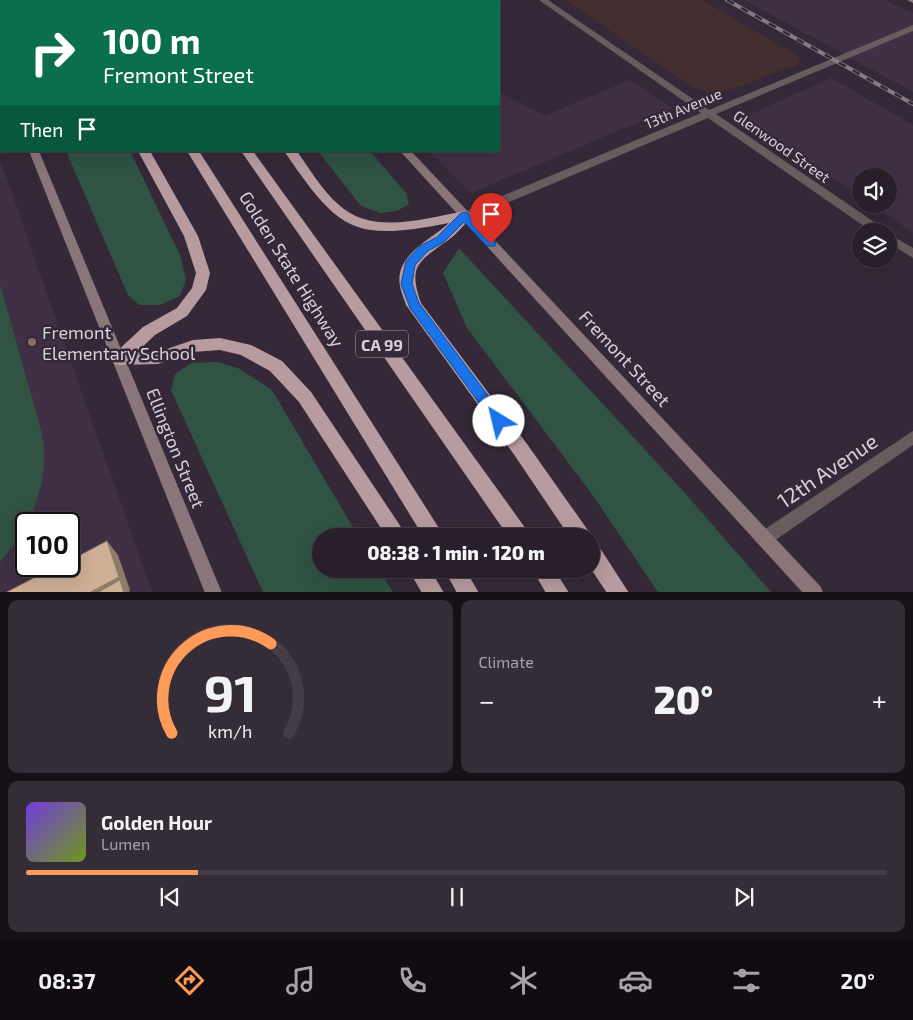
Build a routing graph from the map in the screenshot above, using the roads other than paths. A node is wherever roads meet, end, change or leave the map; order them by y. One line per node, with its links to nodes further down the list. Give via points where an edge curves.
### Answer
1 (543, 0): 3 (street, Glenwood Street)
2 (913, 28): 3 (street, 13th Avenue)
3 (708, 113): 10 (street, 13th Avenue); 11 (street, Glenwood Street)
4 (34, 152): 14 (street, Ellington Street)
5 (145, 152): 14 (highway, via 191,236 203,273 199,290 182,312 149,331)
6 (194, 152): 17 (highway, Golden State Highway)
7 (248, 152): 18 (highway, Golden State Highway / CA 99)
8 (291, 152): 10 (highway, via 326,198 345,216 372,226 401,227)
9 (405, 152): 10 (street, Fremont Street)
10 (465, 216): 19 (highway, via 441,239 424,248 410,264 407,284 414,305); 20 (street, Fremont Street)
11 (867, 223)
12 (897, 243): 13 (street)
13 (913, 254)
14 (120, 359): 16 (highway, via 158,358 193,346 220,344 245,349 276,366 305,397); 25 (street, Ellington Street)
15 (913, 438): 20 (street, 12th Avenue)
16 (392, 528)
17 (429, 528)
18 (513, 528)
19 (575, 528)
20 (765, 538): 30 (street, Fremont Street)
21 (600, 565): 29 (highway)
22 (424, 578): 26 (highway)
23 (460, 578): 27 (highway)
24 (549, 578): 28 (highway)
25 (214, 592)
26 (434, 592)
27 (469, 592)
28 (559, 592)
29 (619, 592)
30 (815, 592)

